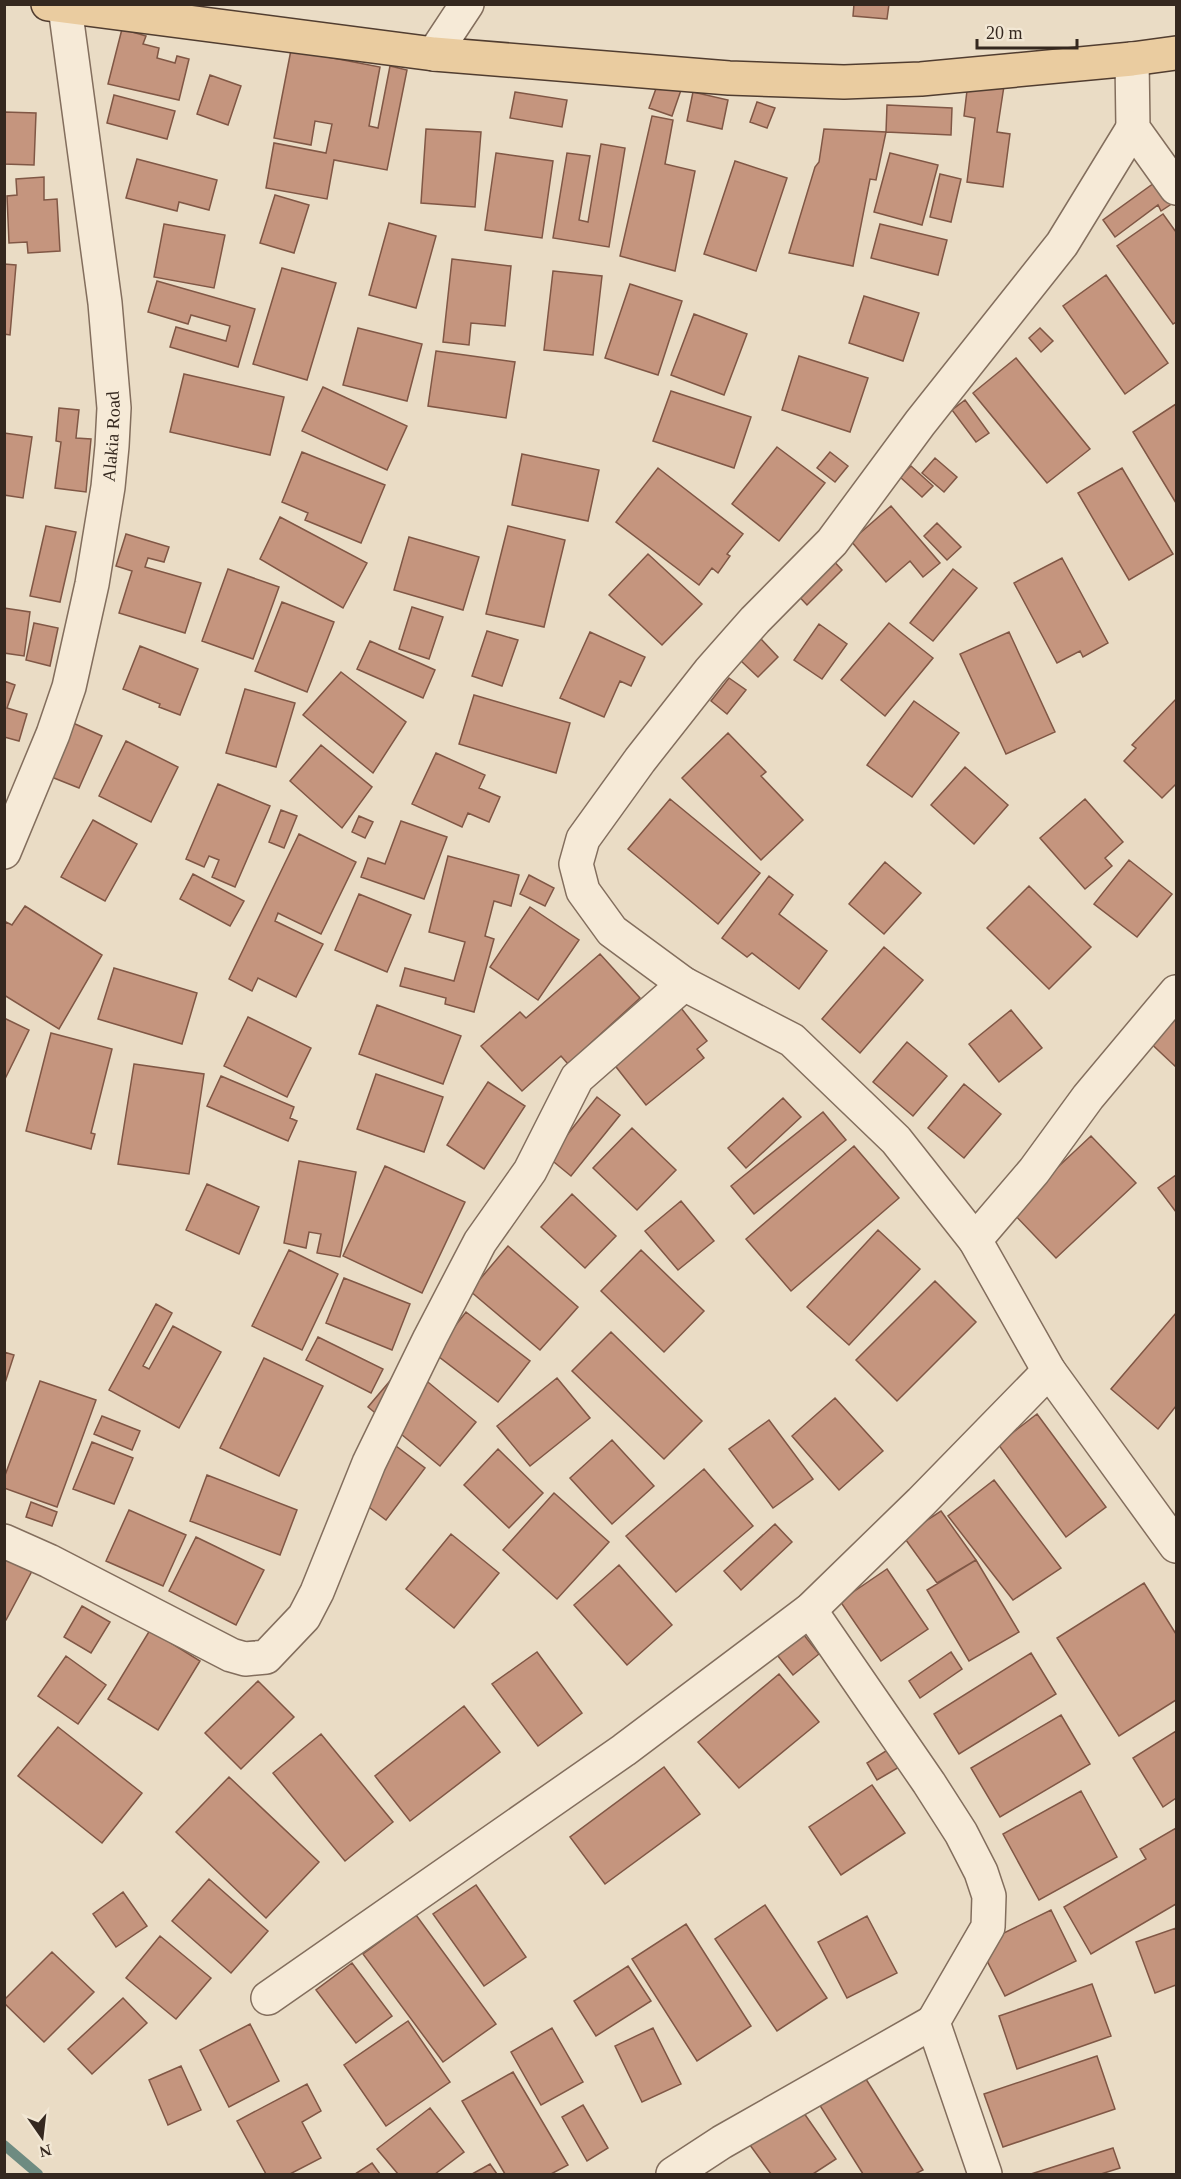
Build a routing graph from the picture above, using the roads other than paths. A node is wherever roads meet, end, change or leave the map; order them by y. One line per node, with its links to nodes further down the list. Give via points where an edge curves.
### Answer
1 (467, 4): 5 (street)
2 (56, 6): 3 (main road); 9 (street, Alakia Road, via 105,303 114,408 112,446 92,584 69,687)
3 (119, 9): 5 (main road)
4 (1176, 53): 6 (main road)
5 (434, 54): 6 (main road, via 729,78 844,82 921,79)
6 (1132, 59): 7 (street)
7 (1133, 128): 8 (street); 10 (street, via 1062,244 920,423 832,542 710,671 583,839 576,864 584,891 612,931)
8 (1176, 188)
9 (4, 852)
10 (684, 984): 12 (street, via 792,1040 896,1140); 14 (street, via 577,1078 530,1171 480,1242 430,1338 369,1463 304,1617 266,1657 245,1659 231,1654)
11 (1176, 992): 12 (street)
12 (975, 1240): 13 (street)
13 (1049, 1371): 15 (street); 16 (street)
14 (4, 1541)
15 (1176, 1546)
16 (810, 1610): 17 (street, via 614,1757); 18 (street, via 961,1833 989,1896 988,1928)
17 (268, 1998)
18 (933, 2022): 19 (street, via 722,2142); 20 (street)
19 (673, 2175)
20 (985, 2175)

